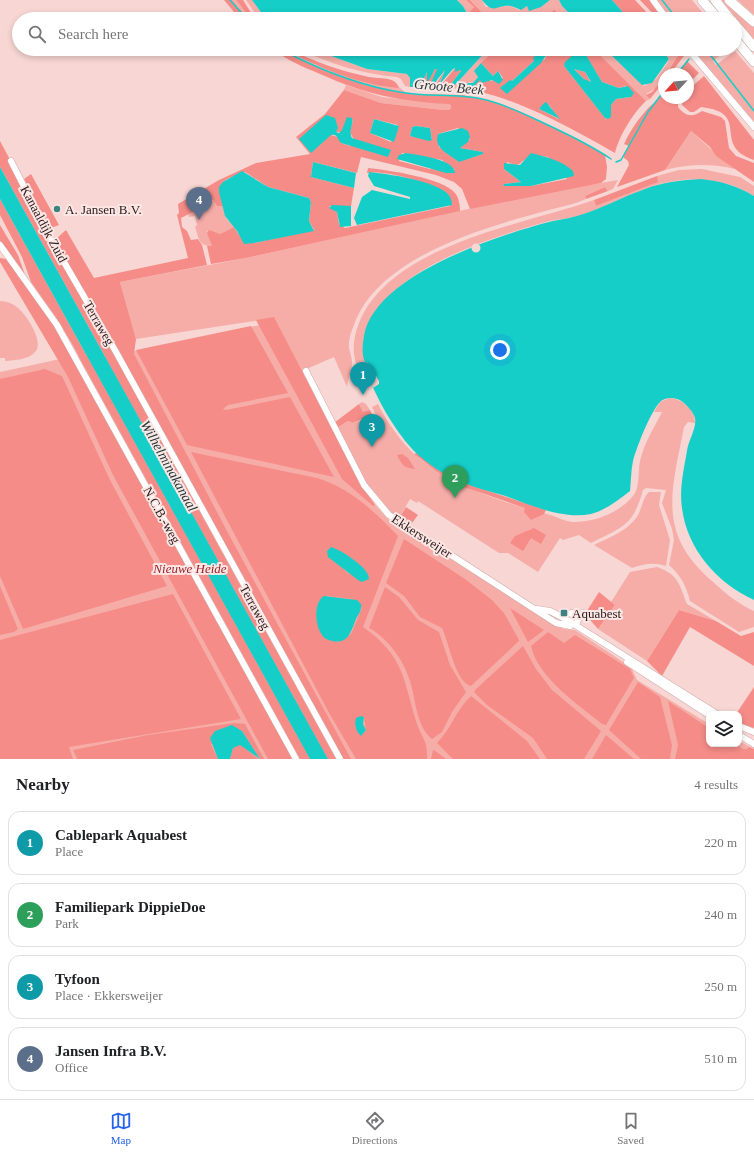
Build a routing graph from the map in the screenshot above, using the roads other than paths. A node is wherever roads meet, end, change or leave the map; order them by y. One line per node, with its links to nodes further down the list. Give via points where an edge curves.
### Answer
1 (653, 0): 5 (street)
2 (702, 0): 6 (highway)
3 (715, 0): 7 (highway)
4 (729, 0): 8 (highway)
5 (662, 12)
6 (712, 12)
7 (724, 12)
8 (754, 22)
9 (742, 32): 11 (highway)
10 (742, 47): 13 (highway)
11 (754, 47)
12 (694, 56): 14 (street)
13 (754, 62)
14 (754, 127)
15 (11, 161): 17 (street, Kanaaldijk Zuid)
16 (0, 245): 28 (street, N.C.B.-weg, via 57,325)
17 (78, 286): 29 (street, Terraweg)
18 (306, 371): 19 (street, Ekkersweijer, via 361,479 389,515)
19 (535, 609): 21 (street, Ekkersweijer, via 550,611); 21 (street, Ekkersweijer, via 556,623)
20 (583, 613): 21 (street)
21 (571, 622): 22 (street, Ekkersweijer); 23 (street, Ekkersweijer)
22 (712, 711)
23 (706, 713)
24 (742, 727): 25 (street)
25 (754, 732)
26 (742, 737): 27 (street)
27 (754, 744)
28 (296, 759)
29 (340, 759)

